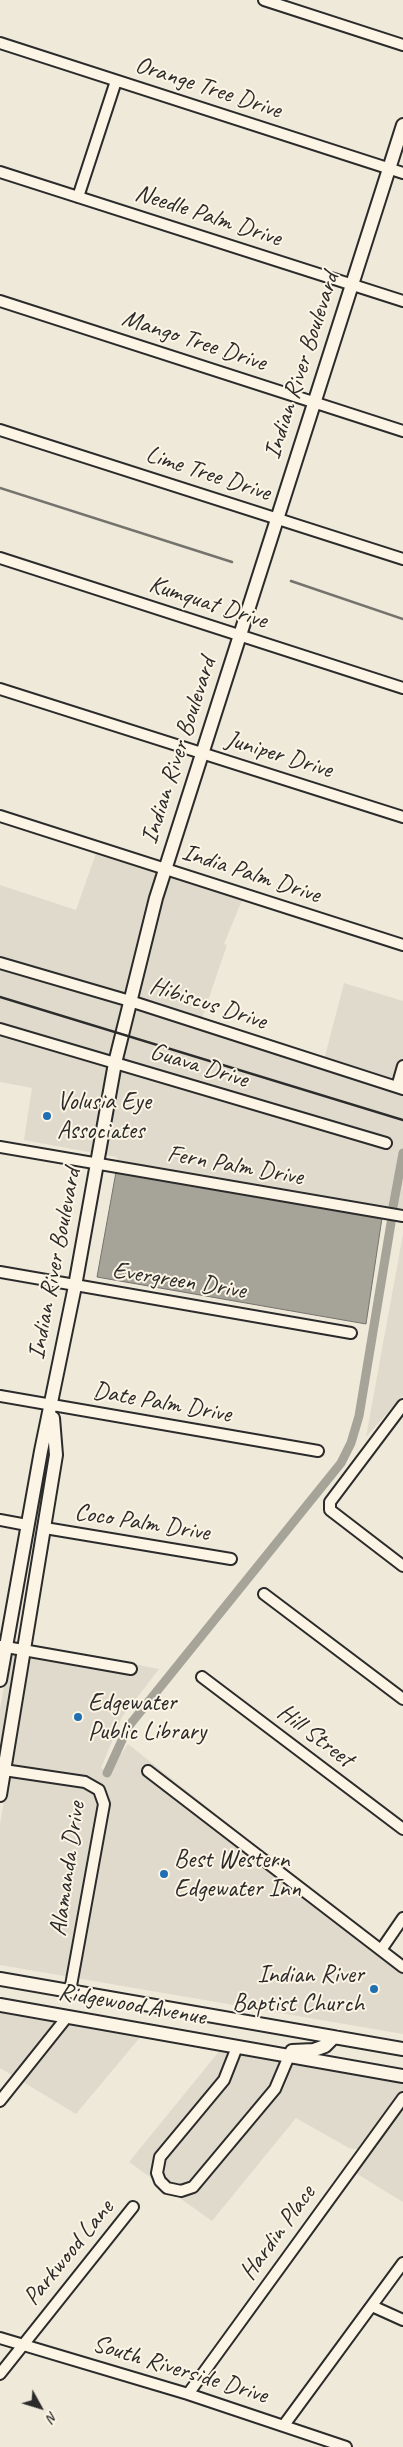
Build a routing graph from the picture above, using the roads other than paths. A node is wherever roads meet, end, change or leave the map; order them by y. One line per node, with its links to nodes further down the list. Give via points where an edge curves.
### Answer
1 (264, 0): 3 (street)
2 (0, 43): 4 (street, Orange Tree Drive)
3 (403, 45)
4 (116, 81): 6 (street, Orange Tree Drive); 9 (street)
5 (403, 125): 6 (main road, Indian River Boulevard)
6 (389, 168): 8 (street, Orange Tree Drive); 10 (main road, Indian River Boulevard)
7 (0, 172): 9 (street, Needle Palm Drive)
8 (403, 173)
9 (78, 197): 10 (street, Needle Palm Drive)
10 (352, 285): 12 (street, Needle Palm Drive); 13 (main road, Indian River Boulevard)
11 (0, 301): 13 (street, Mango Tree Drive)
12 (403, 301)
13 (314, 402): 15 (street, Mango Tree Drive); 16 (main road, Indian River Boulevard)
14 (0, 430): 16 (street, Lime Tree Drive)
15 (403, 431)
16 (277, 519): 18 (street, Lime Tree Drive); 19 (main road, Indian River Boulevard)
17 (0, 558): 19 (street, Kumquat Drive)
18 (403, 559)
19 (240, 635): 20 (street, Kumquat Drive); 22 (main road, Indian River Boulevard)
20 (403, 688)
21 (0, 689): 22 (street, Juniper Drive)
22 (202, 753): 24 (street, Juniper Drive); 25 (main road, Indian River Boulevard)
23 (0, 816): 25 (street, India Palm Drive)
24 (403, 816)
25 (166, 869): 26 (street, India Palm Drive); 28 (main road, Indian River Boulevard)
26 (403, 946)
27 (0, 963): 28 (street, Hibiscus Drive)
28 (130, 1001): 30 (main road, Indian River Boulevard); 32 (street, Hibiscus Drive)
29 (0, 1029): 30 (street, Guava Drive)
30 (115, 1063): 33 (street, Guava Drive); 35 (main road, Indian River Boulevard)
31 (403, 1066): 32 (street)
32 (400, 1088)
33 (386, 1143)
34 (0, 1148): 35 (street, Fern Palm Drive)
35 (97, 1164): 36 (street, Fern Palm Drive); 38 (main road, Indian River Boulevard)
36 (403, 1216)
37 (0, 1272): 38 (street, Evergreen Drive)
38 (74, 1286): 39 (street, Evergreen Drive); 41 (main road, Indian River Boulevard)
39 (351, 1332)
40 (0, 1396): 41 (street, Date Palm Drive)
41 (52, 1405): 43 (street, Date Palm Drive); 45 (main road); 46 (main road, via 56,1455)
42 (403, 1405): 48 (street, via 330,1502 330,1510)
43 (318, 1450)
44 (0, 1520): 45 (street)
45 (27, 1525): 50 (main road)
46 (45, 1528): 47 (street, Coco Palm Drive); 51 (main road)
47 (231, 1559)
48 (403, 1566)
49 (264, 1594): 55 (street)
50 (3, 1646): 51 (street); 54 (main road)
51 (25, 1651): 52 (street); 56 (main road)
52 (131, 1670)
53 (202, 1677): 59 (street, Hill Street)
54 (0, 1680)
55 (403, 1699)
56 (4, 1770): 58 (main road); 64 (street, Alamanda Drive, via 85,1782 99,1790 104,1804)
57 (148, 1771): 61 (street)
58 (0, 1795)
59 (403, 1829)
60 (403, 1918): 61 (street)
61 (381, 1950): 62 (street)
62 (403, 1967)
63 (0, 1979): 64 (main road, Ridgewood Avenue)
64 (70, 1991): 67 (main road, Ridgewood Avenue)
65 (0, 2005): 66 (main road, Ridgewood Avenue)
66 (66, 2017): 68 (main road, Ridgewood Avenue); 74 (street)
67 (334, 2037): 69 (main road, Ridgewood Avenue); 70 (main road, via 325,2046 314,2050)
68 (237, 2047): 70 (main road, Ridgewood Avenue); 71 (street, via 224,2080 160,2157 157,2173 168,2188 181,2191 193,2187 275,2089)
69 (401, 2051)
70 (270, 2052): 71 (main road, Ridgewood Avenue)
71 (289, 2056): 72 (main road, Ridgewood Avenue)
72 (403, 2076)
73 (403, 2098): 82 (street, Hardin Place)
74 (0, 2101)
75 (133, 2207): 80 (street, Parkwood Lane)
76 (403, 2263): 77 (street)
77 (372, 2306): 78 (street); 83 (street)
78 (403, 2320)
79 (0, 2338): 80 (street, South Riverside Drive)
80 (23, 2344): 81 (street, Parkwood Lane); 82 (street, South Riverside Drive)
81 (0, 2374)
82 (188, 2394): 83 (street, South Riverside Drive)
83 (284, 2425): 84 (street, South Riverside Drive)
84 (346, 2447)

